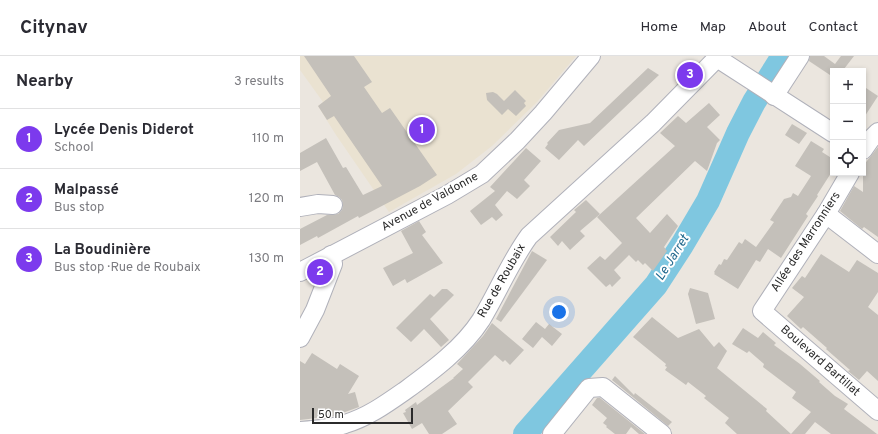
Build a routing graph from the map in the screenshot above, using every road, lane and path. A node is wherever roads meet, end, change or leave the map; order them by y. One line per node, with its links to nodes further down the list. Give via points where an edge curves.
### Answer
1 (592, 56): 13 (street, Avenue de Valdonne, via 517,141 482,174)
2 (800, 56): 4 (street)
3 (718, 57): 4 (street); 18 (street, Rue de Roubaix, via 653,123 529,236 480,321 431,372 376,411 345,424)
4 (770, 93): 5 (street)
5 (830, 131)
6 (878, 132): 7 (street)
7 (866, 146)
8 (848, 176): 11 (street, Allée des Marronniers)
9 (333, 206): 10 (street, via 318,204)
10 (300, 207)
11 (826, 214): 12 (street); 15 (street, Allée des Marronniers)
12 (878, 254)
13 (331, 255): 14 (street, Avenue de Valdonne); 16 (street, via 333,264 315,310)
14 (300, 272)
15 (762, 311): 17 (street, Boulevard Bartillat)
16 (300, 338)
17 (878, 411)
18 (300, 432)
19 (558, 432): 20 (street, via 589,388 603,386)
20 (662, 434)

